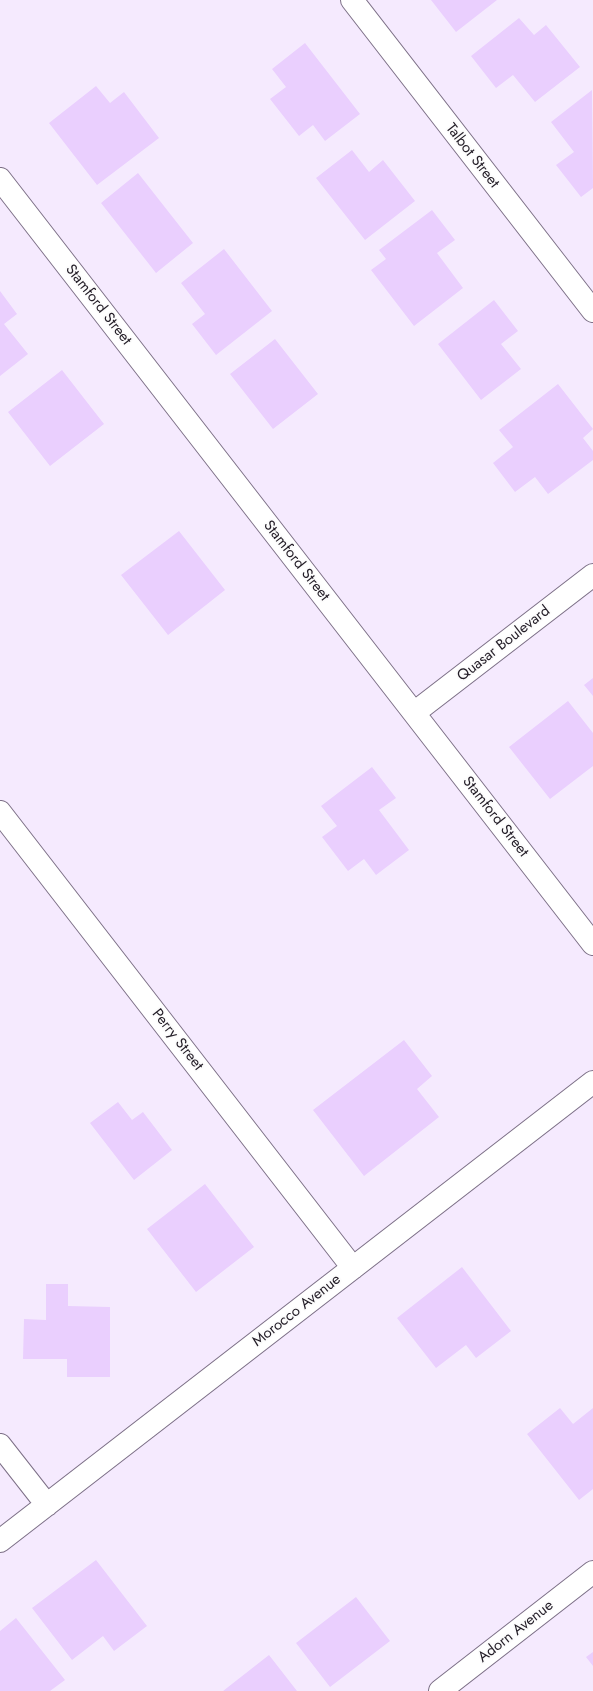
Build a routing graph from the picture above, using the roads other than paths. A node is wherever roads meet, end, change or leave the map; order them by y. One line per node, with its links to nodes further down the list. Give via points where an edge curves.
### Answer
1 (352, 0): 3 (street, Talbot Street)
2 (0, 179): 5 (street, Stamford Street)
3 (593, 311)
4 (593, 575): 5 (street, Quasar Boulevard)
5 (414, 713): 7 (street, Stamford Street)
6 (0, 812): 9 (street, Perry Street)
7 (593, 944)
8 (593, 1082): 9 (street, Morocco Avenue)
9 (353, 1268): 11 (street, Morocco Avenue)
10 (0, 1445): 11 (street)
11 (47, 1505): 12 (street, Morocco Avenue)
12 (0, 1541)
13 (593, 1572): 14 (street, Adorn Avenue)
14 (440, 1691)

